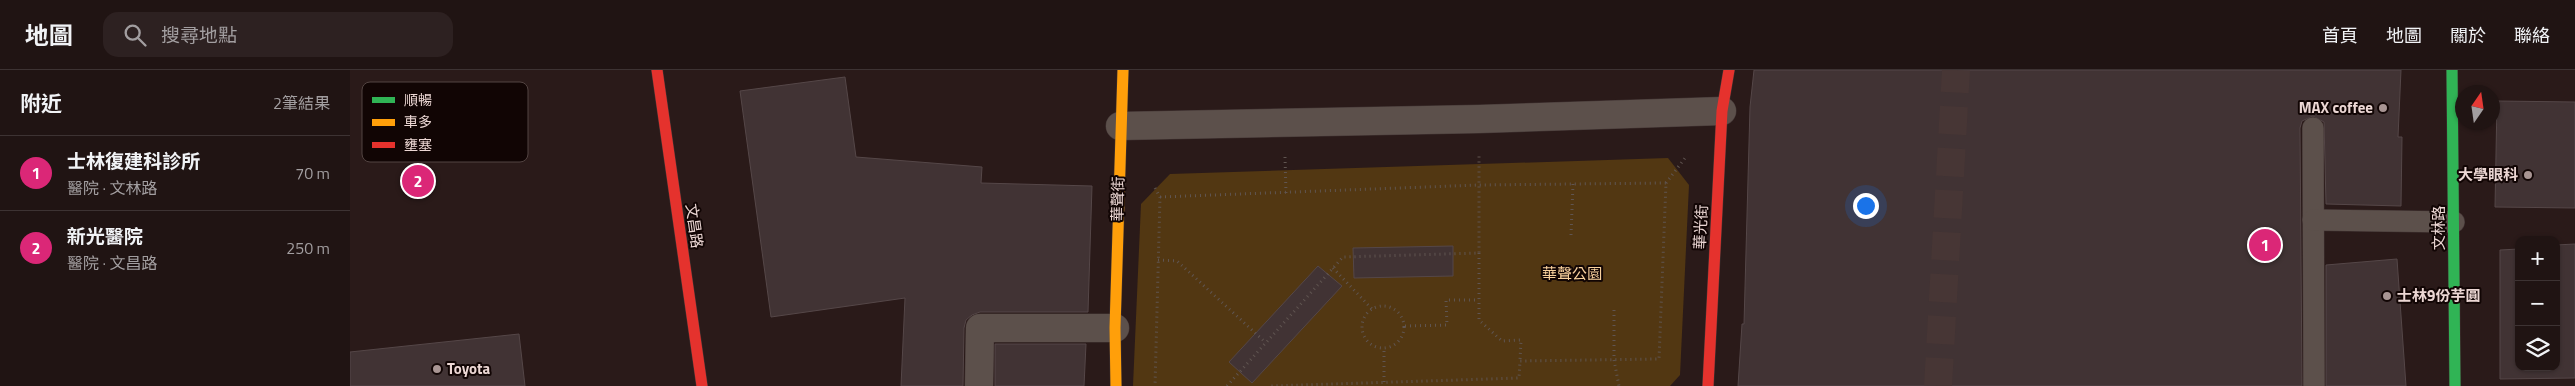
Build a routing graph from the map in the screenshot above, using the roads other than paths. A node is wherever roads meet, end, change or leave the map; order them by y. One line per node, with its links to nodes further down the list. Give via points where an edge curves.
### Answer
1 (656, 70): 11 (street, 文昌路)
2 (1123, 70): 6 (street, 華聲街)
3 (1729, 70): 5 (street, 華光街)
4 (2452, 70): 9 (street, 文林路)
5 (1722, 110): 6 (street, via 1488,119); 14 (street, 華光街)
6 (1120, 126): 10 (street, 華聲街)
7 (2313, 128): 8 (lane)
8 (2313, 220): 9 (lane); 15 (lane)
9 (2454, 222): 16 (street, 文林路)
10 (1115, 328): 12 (street, via 980,328); 13 (street, 華聲街)
11 (702, 386)
12 (979, 386)
13 (1116, 386)
14 (1708, 386)
15 (2314, 386)
16 (2455, 386)

